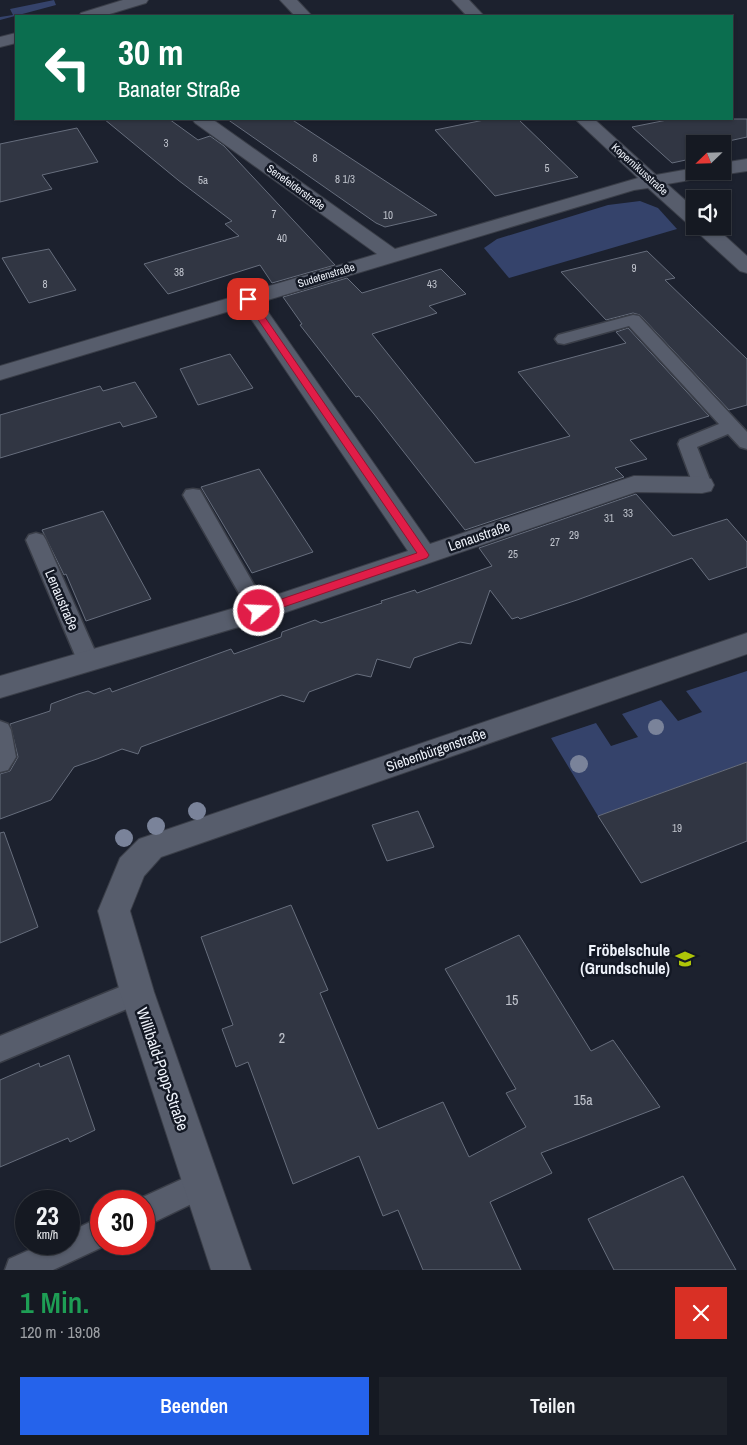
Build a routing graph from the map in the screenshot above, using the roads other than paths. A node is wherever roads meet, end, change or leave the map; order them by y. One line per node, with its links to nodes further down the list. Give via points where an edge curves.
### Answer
1 (140, 0): 4 (street)
2 (288, 0): 5 (street)
3 (460, 0): 6 (street)
4 (90, 15)
5 (303, 15)
6 (475, 15)
7 (15, 38): 8 (street)
8 (0, 42)
9 (202, 120): 17 (street, Senefelderstraße)
10 (585, 120): 14 (street, Kopernikusstraße)
11 (747, 165): 12 (street)
12 (731, 168)
13 (686, 175): 14 (street, Sudetenstraße)
14 (652, 180): 15 (street, Kopernikusstraße); 17 (street, Sudetenstraße)
15 (686, 212)
16 (712, 235): 18 (street)
17 (391, 255): 19 (street, Sudetenstraße)
18 (747, 268)
19 (248, 299): 22 (street, Sudetenstraße); 28 (street)
20 (564, 339): 23 (lane, via 633,320)
21 (0, 350): 22 (street)
22 (6, 372)
23 (731, 426): 24 (lane); 25 (lane, via 687,444)
24 (747, 443)
25 (702, 485): 28 (street, Lenaustraße, via 634,484)
26 (193, 495): 29 (lane)
27 (36, 540): 31 (lane, Lenaustraße)
28 (424, 555): 29 (street, Lenaustraße)
29 (259, 611): 31 (street, Lenaustraße)
30 (747, 643): 35 (street, Siebenbürgenstraße, via 150,848)
31 (88, 660): 32 (street, Lenaustraße)
32 (0, 688)
33 (0, 730): 34 (lane, via 5,757)
34 (0, 763)
35 (131, 868): 36 (street, Willibald-Popp-Straße, via 114,911)
36 (137, 992): 37 (lane); 38 (street, Willibald-Popp-Straße)
37 (0, 1049)
38 (202, 1184): 39 (lane); 42 (street, Willibald-Popp-Straße)
39 (155, 1207)
40 (90, 1237): 41 (lane)
41 (20, 1270)
42 (231, 1270)

